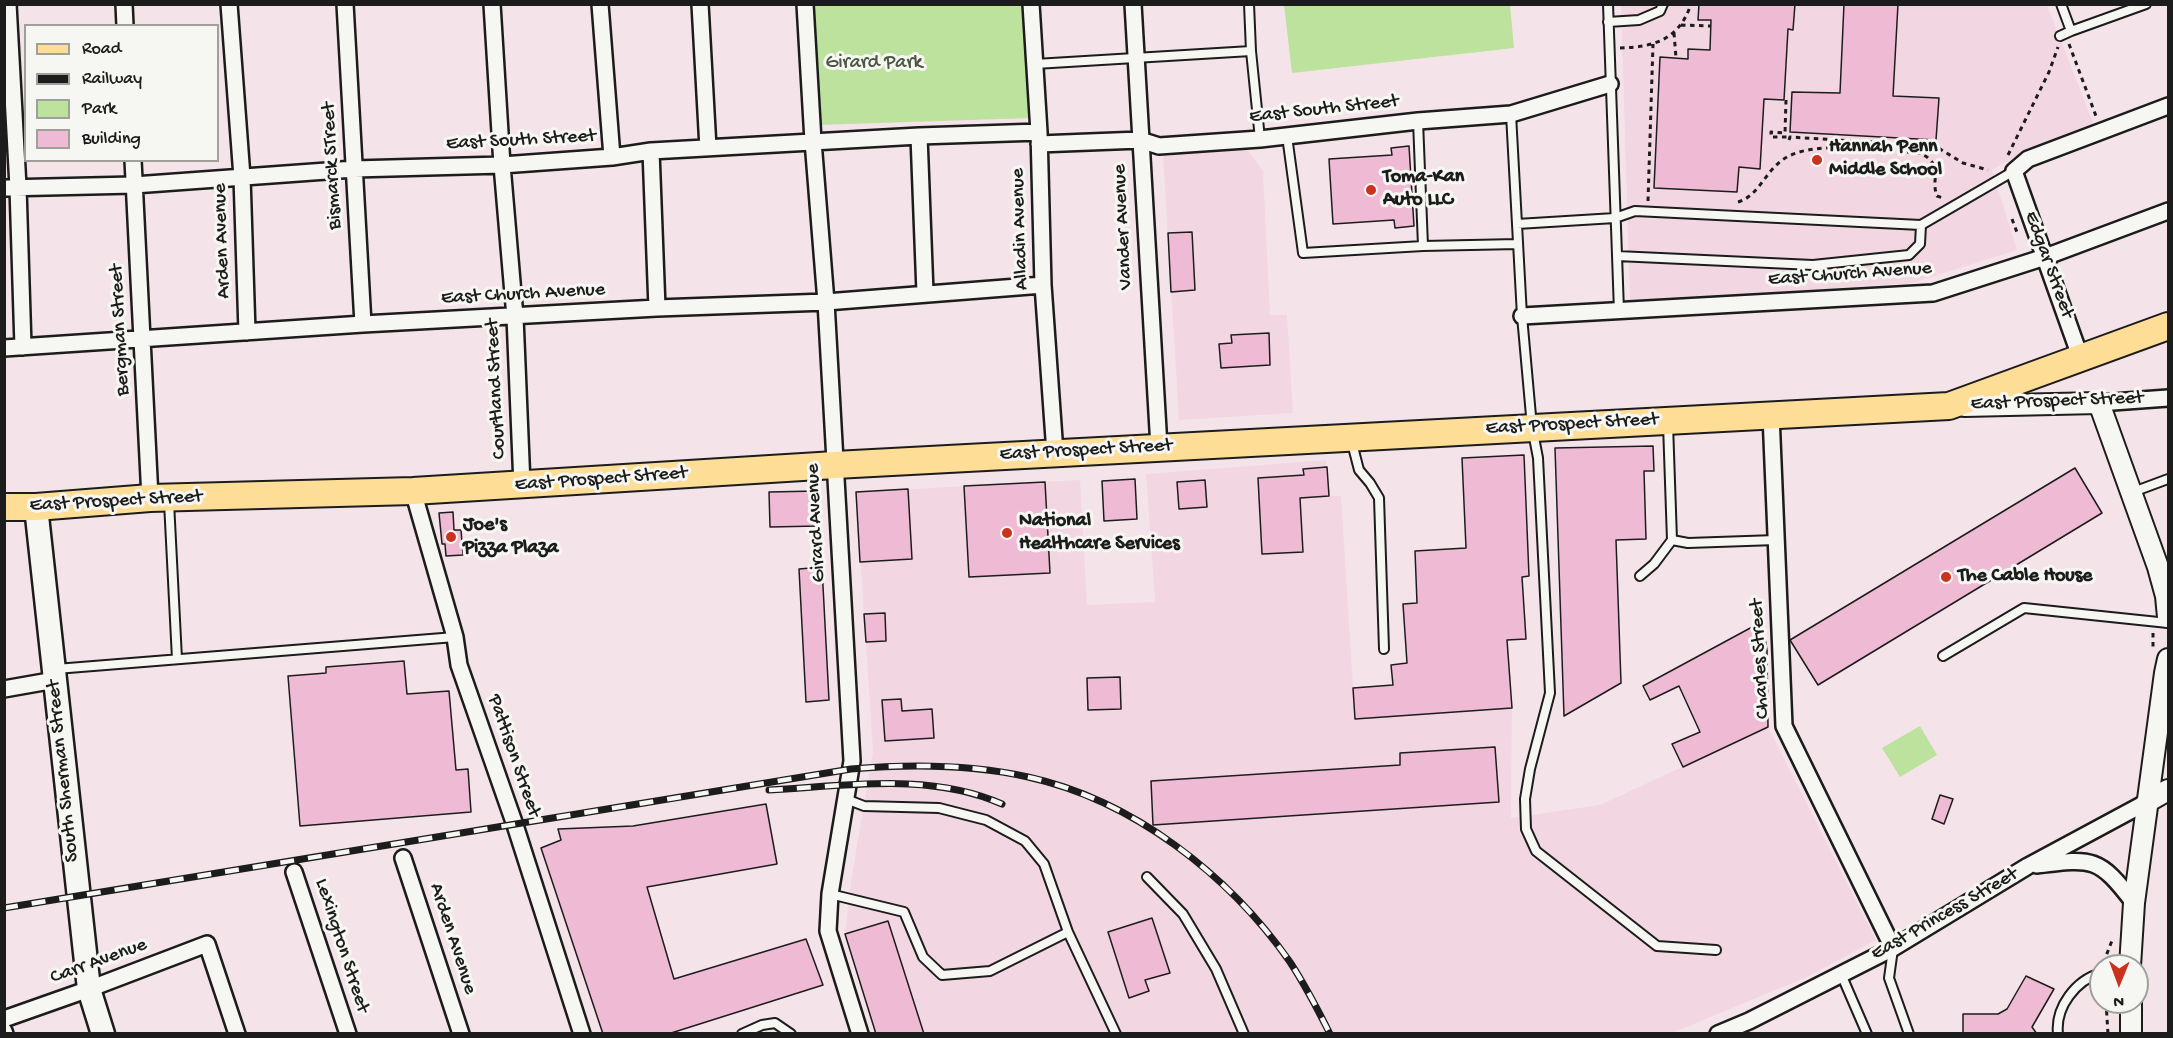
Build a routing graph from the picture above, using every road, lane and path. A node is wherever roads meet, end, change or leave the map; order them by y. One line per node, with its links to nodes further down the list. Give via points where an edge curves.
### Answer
1 (8, 4): 54 (street)
2 (124, 4): 18 (street)
3 (229, 4): 52 (street, Arden Avenue)
4 (345, 4): 48 (street, Bismarck STreet)
5 (492, 4): 47 (street, Courtland Street)
6 (600, 4): 45 (street)
7 (700, 4): 42 (street)
8 (805, 4): 41 (street, Girard Avenue)
9 (1031, 4): 29 (street, Alladin Avenue)
10 (1133, 4): 27 (street, Vander Avenue)
11 (1249, 4): 26 (lane)
12 (1608, 4): 17 (lane)
13 (1663, 4): 17 (lane, via 1660,11 1639,21)
14 (1691, 4): 19 (path)
15 (2146, 4): 21 (lane)
16 (2062, 5): 21 (lane)
17 (1608, 22): 25 (lane)
18 (125, 24)
19 (1681, 25): 20 (path); 22 (path)
20 (1711, 26)
21 (2071, 32): 23 (lane)
22 (1674, 33): 24 (path); 28 (path)
23 (2060, 36): 35 (path, via 2068,42); 49 (path, via 2049,72)
24 (1653, 44): 25 (path); 56 (path, via 1647,201)
25 (1609, 48): 30 (lane)
26 (1251, 51): 27 (lane); 40 (lane)
27 (1136, 58): 29 (lane); 39 (street, Vander Avenue)
28 (1676, 58)
29 (1035, 64): 38 (street, Alladin Avenue)
30 (1610, 84): 33 (street, East South Street); 60 (lane)
31 (1786, 100): 50 (path, via 1785,133 1771,132 1771,137 1935,146 1963,163)
32 (2169, 106): 35 (street)
33 (1511, 114): 34 (street, East South Street); 61 (lane)
34 (1418, 121): 37 (street, East South Street); 64 (lane)
35 (2102, 132): 49 (street)
36 (919, 136): 38 (street, East South Street); 41 (street, East South Street); 69 (street)
37 (1287, 136): 40 (street, East South Street); 64 (lane, via 1304,253)
38 (1039, 138): 39 (street, East South Street); 68 (street, Alladin Avenue)
39 (1140, 140): 40 (street, East South Street, via 1159,146); 89 (street, Vander Avenue)
40 (1260, 140)
41 (813, 141): 42 (street, East South Street); 70 (street, Girard Avenue)
42 (708, 148): 43 (street, East South Street)
43 (651, 151): 45 (street, East South Street); 71 (street)
44 (2015, 154): 49 (path)
45 (612, 157): 47 (street, East South Street)
46 (133, 162): 53 (street, Bergman Street)
47 (502, 165): 48 (street, East South Street); 74 (street, Courtland Street)
48 (354, 169): 52 (street, East South Street); 75 (street, Bismarck STreet)
49 (2007, 170): 50 (path); 62 (lane); 66 (street, Edgar Street)
50 (1989, 171): 51 (path)
51 (1979, 176)
52 (242, 177): 53 (street, East South Street); 77 (street, Arden Avenue)
53 (134, 185): 54 (street, East South Street); 78 (street, Bergman Street)
54 (11, 188): 79 (street)
55 (1943, 198): 57 (path, via 1935,192 1934,164 1921,153 1819,148 1794,153 1781,161 1752,194)
56 (1659, 201)
57 (1736, 203)
58 (2169, 211): 66 (street, East Church Avenue)
59 (2011, 216): 67 (path)
60 (1615, 218): 61 (lane); 62 (lane, via 1635,212); 65 (lane)
61 (1517, 224): 63 (lane)
62 (1921, 225): 65 (lane, via 1920,244 1909,255 1824,264)
63 (1518, 244): 64 (lane); 73 (lane)
64 (1423, 246)
65 (1617, 256): 72 (lane)
66 (2045, 257): 67 (street, East Church Avenue); 81 (street, Edgar Street)
67 (2028, 262): 72 (street, East Church Avenue, via 1933,293)
68 (1043, 285): 69 (street, East Church Avenue); 90 (street, Alladin Avenue)
69 (926, 293): 70 (street, East Church Avenue)
70 (826, 302): 71 (street, East Church Avenue); 91 (street, Girard Avenue)
71 (657, 308): 74 (street, East Church Avenue)
72 (1619, 310): 73 (street, East Church Avenue)
73 (1522, 316): 87 (lane)
74 (515, 317): 75 (street, East Church Avenue); 93 (street, Courtland Street)
75 (363, 324): 77 (street, East Church Avenue)
76 (2169, 326): 81 (main road)
77 (246, 332): 78 (street, East Church Avenue)
78 (142, 340): 79 (street, East Church Avenue); 96 (street, Bergman Street)
79 (23, 347): 80 (street, East Church Avenue)
80 (4, 348)
81 (2081, 359): 84 (main road)
82 (2169, 398): 83 (street, East Prospect Street)
83 (2099, 403): 84 (street, East Prospect Street); 95 (street)
84 (1948, 406): 85 (main road, East Prospect Street)
85 (1771, 415): 86 (main road, East Prospect Street); 100 (street, Charles Street)
86 (1668, 420): 87 (main road, East Prospect Street); 99 (lane)
87 (1532, 427): 88 (main road, East Prospect Street); 124 (lane, via 1538,458 1550,693 1530,769 1526,829 1536,851 1657,946)
88 (1351, 439): 89 (main road, East Prospect Street); 106 (lane, via 1359,470 1378,498)
89 (1159, 447): 90 (main road, East Prospect Street)
90 (1055, 453): 91 (main road, East Prospect Street)
91 (835, 465): 93 (main road, East Prospect Street); 113 (street, Girard Avenue, via 852,760)
92 (2169, 479): 95 (lane)
93 (522, 485): 94 (main road, East Prospect Street)
94 (413, 491): 96 (main road, East Prospect Street); 105 (street, Pattison Street)
95 (2132, 492): 101 (street)
96 (159, 498): 98 (main road, East Prospect Street); 109 (lane)
97 (4, 507): 98 (main road, East Prospect Street)
98 (36, 507): 110 (main road, South Sherman Street)
99 (1672, 540): 100 (lane); 102 (lane)
100 (1776, 540): 123 (street, Charles Street, via 1784,726)
101 (2163, 565): 103 (street, via 2166,596)
102 (1640, 576)
103 (2161, 620): 104 (lane); 107 (path); 108 (lane, via 2024,608)
104 (2169, 623)
105 (455, 637): 109 (lane); 138 (street, Pattison Street, via 459,665)
106 (1384, 649)
107 (2161, 655): 114 (street, via 2165,673)
108 (1943, 656)
109 (177, 659): 110 (lane)
110 (54, 675): 111 (street); 129 (main road, South Sherman Street)
111 (4, 689)
112 (2169, 790): 114 (street, East Princess Street)
113 (846, 799): 119 (street, Girard Avenue); 122 (lane, via 864,806 939,808 986,820 1025,841 1044,864)
114 (2147, 802): 116 (street, East Princess Street); 120 (street)
115 (403, 858): 137 (street, Arden Avenue)
116 (2028, 866): 120 (street, via 2091,861 2107,870); 123 (street, East Princess Street)
117 (294, 872): 136 (street, Lexington Street)
118 (1147, 876): 143 (lane, via 1182,914 1216,969)
119 (830, 894): 122 (lane, via 904,912 923,957 942,975 990,971); 141 (street, Girard Avenue, via 828,931)
120 (2134, 903): 126 (street)
121 (2115, 930): 125 (path)
122 (1068, 932): 142 (lane)
123 (1893, 948): 127 (street, East Princess Street); 146 (lane, via 1889,978)
124 (1716, 950)
125 (2107, 954)
126 (2131, 954)
127 (1841, 974): 133 (street, East Princess Street); 145 (lane)
128 (2089, 978): 147 (lane, via 2073,990 2061,1009)
129 (89, 989): 132 (street, Carr Avenue); 134 (main road, South Sherman Street); 135 (street, Carr Avenue, via 207,944)
130 (2107, 1014): 148 (path)
131 (2131, 1014): 149 (street)
132 (4, 1019)
133 (1751, 1027): 144 (street, East Princess Street)
134 (103, 1034)
135 (237, 1034)
136 (348, 1034)
137 (461, 1034)
138 (582, 1034)
139 (741, 1034): 140 (lane, via 775,1023)
140 (791, 1034)
141 (860, 1034)
142 (1116, 1034)
143 (1244, 1034)
144 (1718, 1034)
145 (1867, 1034)
146 (1909, 1034)
147 (2058, 1034)
148 (2108, 1034)
149 (2131, 1034)

